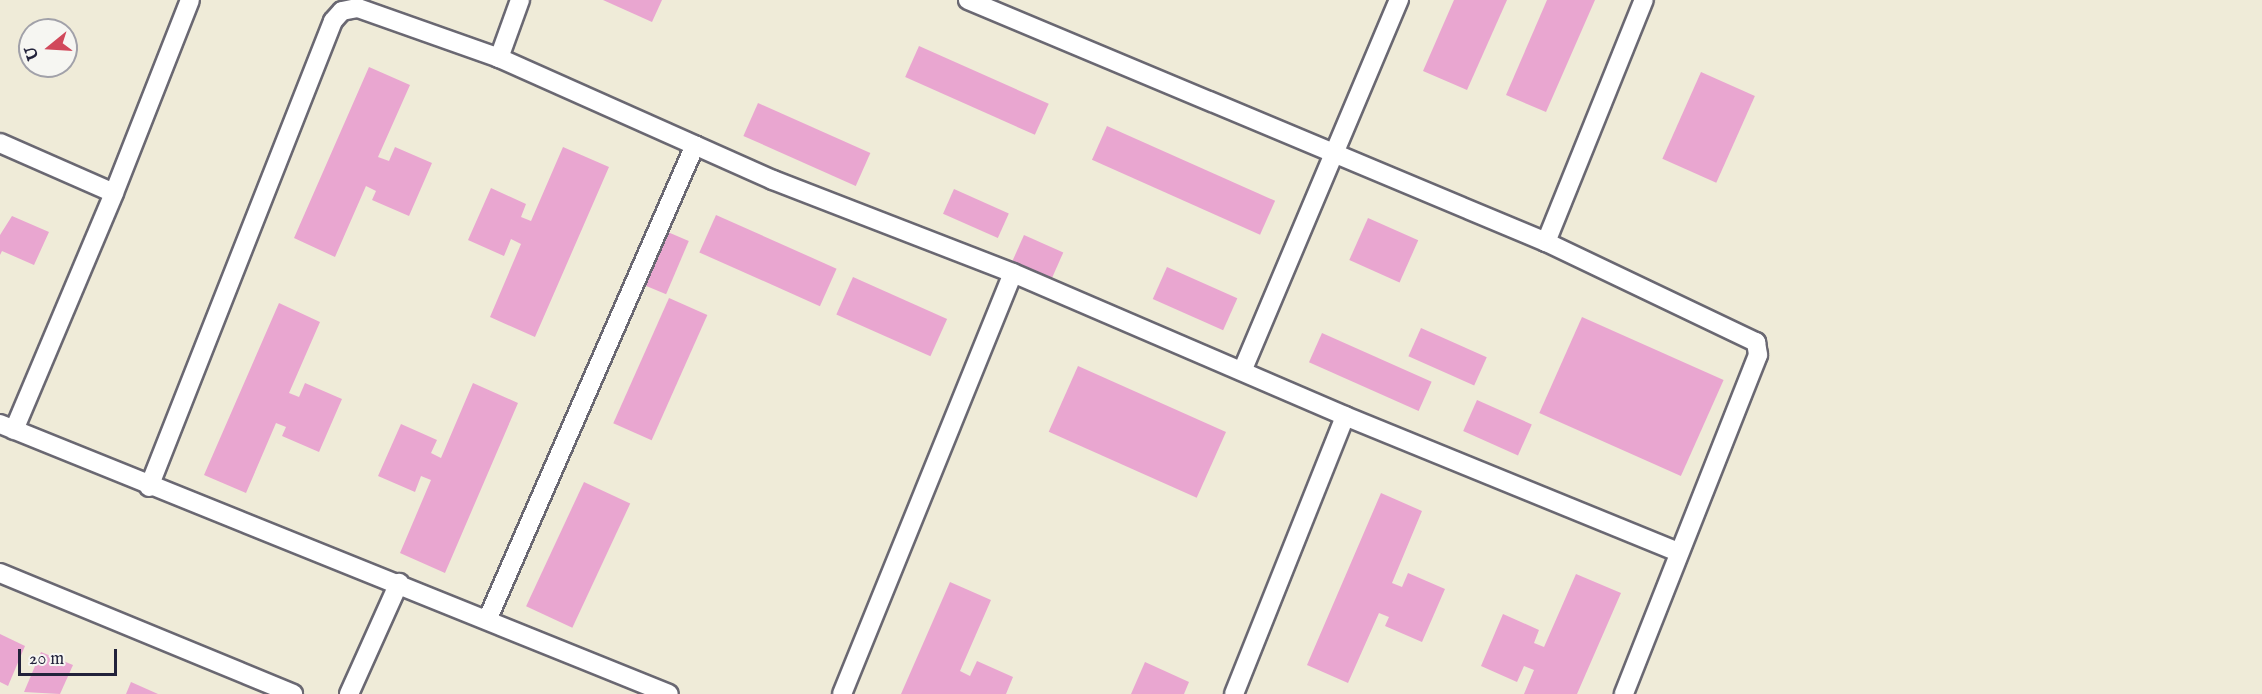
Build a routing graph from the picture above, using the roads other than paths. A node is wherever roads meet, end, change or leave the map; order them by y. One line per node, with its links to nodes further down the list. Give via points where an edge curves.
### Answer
1 (190, 0): 10 (lane)
2 (520, 0): 6 (lane)
3 (968, 0): 9 (lane)
4 (1399, 0): 9 (lane)
5 (1644, 0): 11 (lane)
6 (499, 58): 8 (lane); 16 (lane, via 358,8 342,11 333,21)
7 (0, 143): 10 (lane)
8 (695, 144): 12 (lane, via 772,180); 20 (lane)
9 (1333, 153): 11 (lane); 13 (lane)
10 (114, 193): 15 (lane)
11 (1546, 242): 17 (lane, via 1756,342 1758,355)
12 (1013, 273): 13 (lane); 24 (lane)
13 (1242, 369): 14 (lane)
14 (1345, 416): 17 (lane); 25 (lane)
15 (7, 427): 16 (lane)
16 (149, 487): 19 (lane)
17 (1679, 552): 26 (lane)
18 (0, 573): 21 (lane)
19 (399, 583): 20 (lane); 22 (lane)
20 (488, 618): 23 (lane)
21 (293, 694)
22 (349, 694)
23 (669, 694)
24 (842, 694)
25 (1234, 694)
26 (1624, 694)

